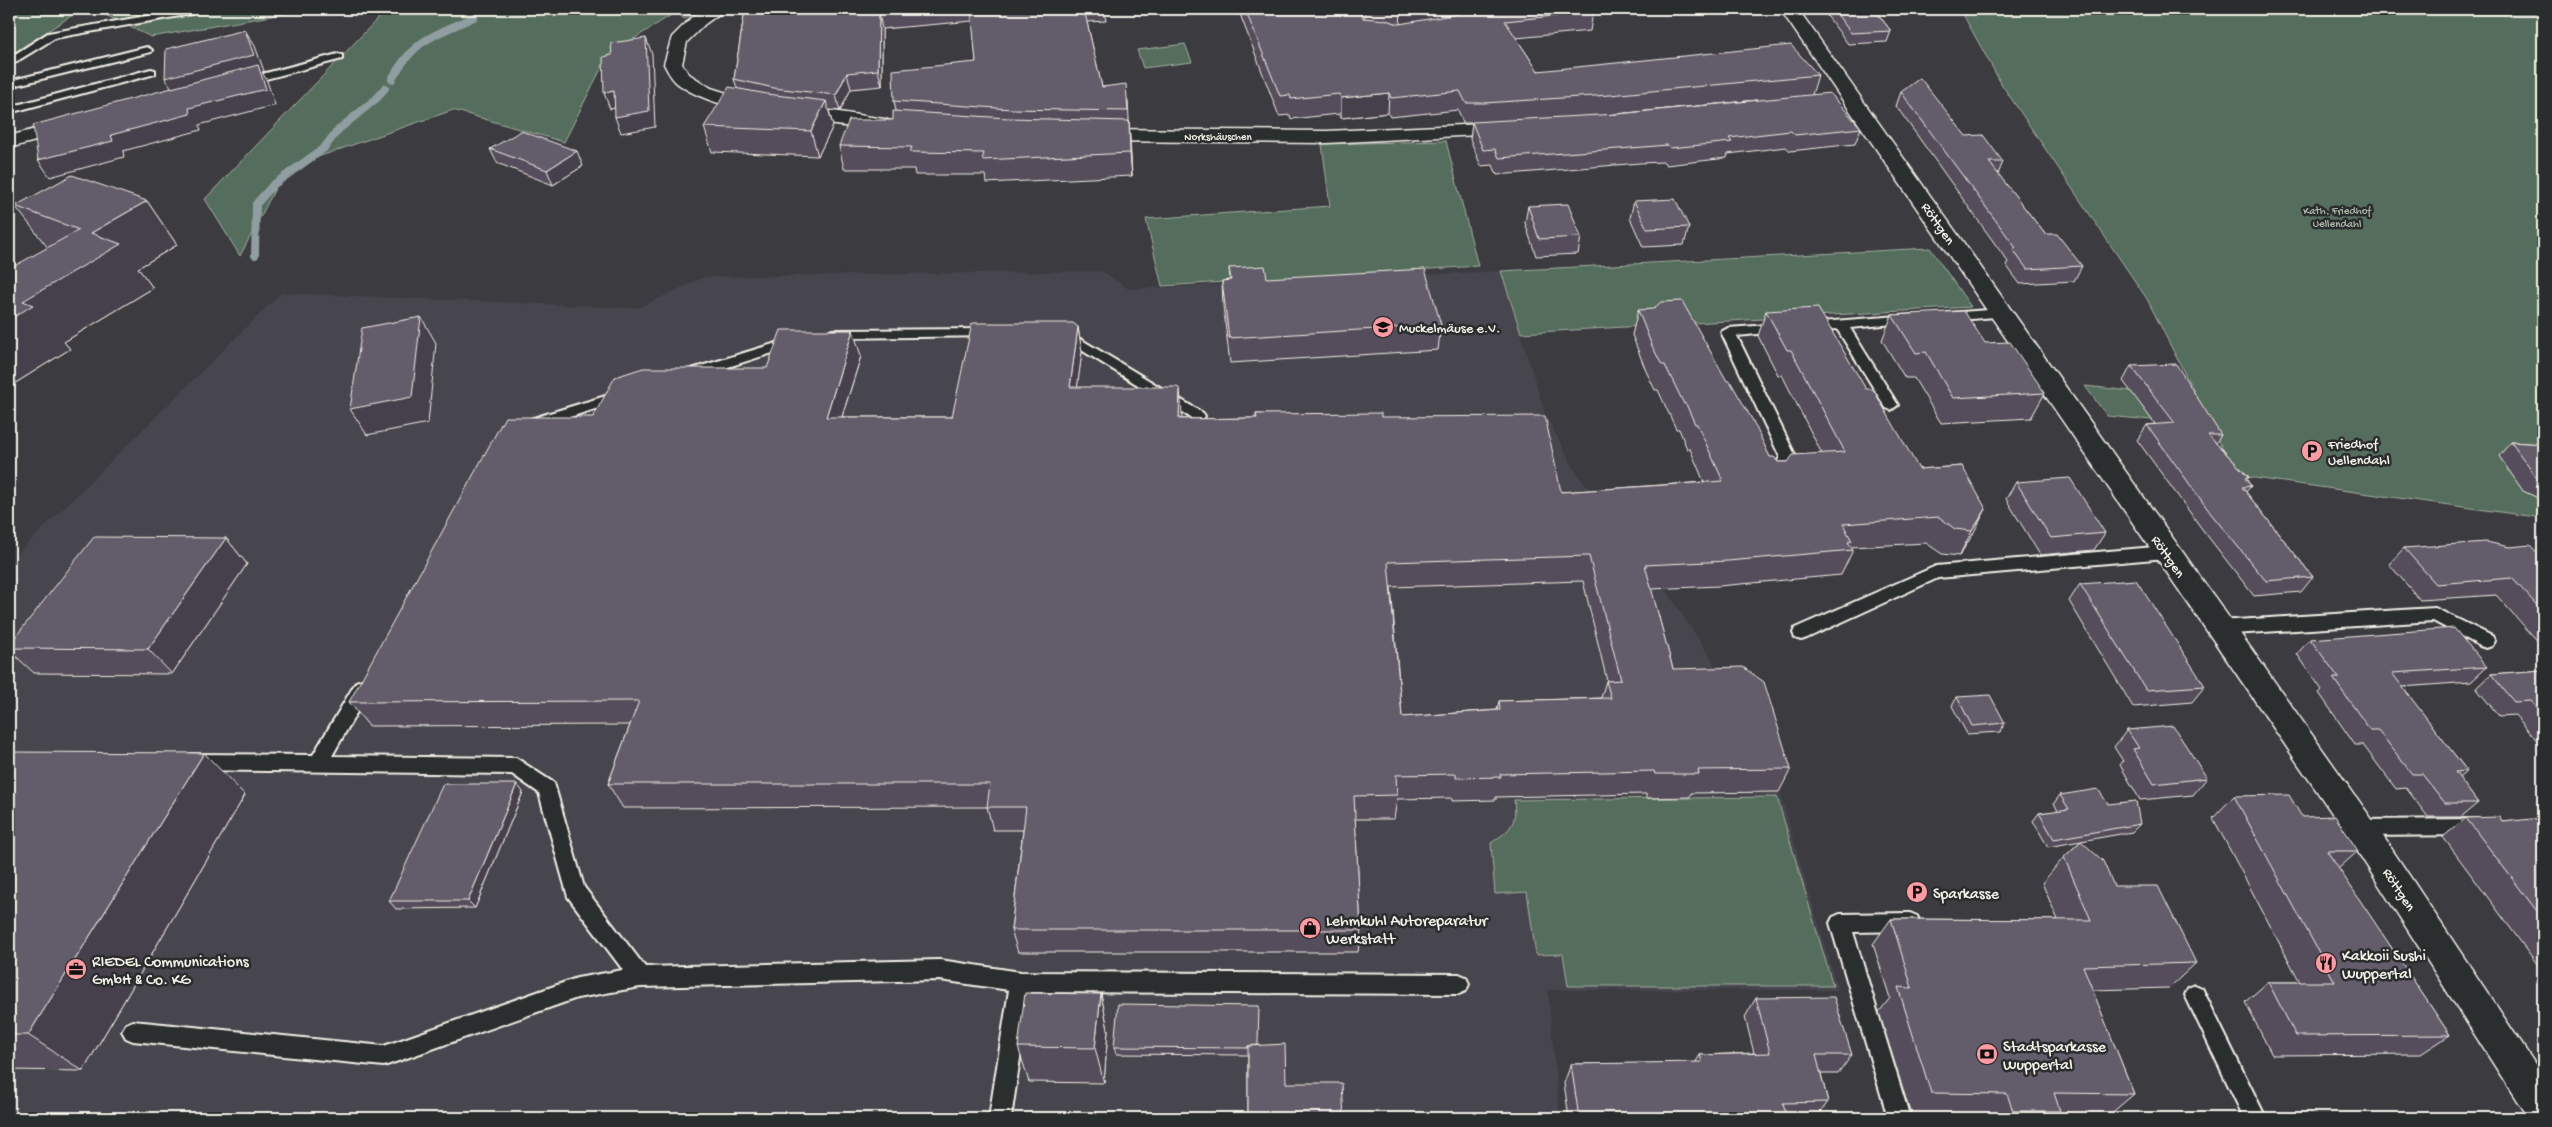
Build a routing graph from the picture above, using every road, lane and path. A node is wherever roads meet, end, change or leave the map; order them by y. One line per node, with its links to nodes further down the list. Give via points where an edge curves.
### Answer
1 (718, 9): 12 (street, via 699,20 678,41 673,64 682,78 704,92 733,101)
2 (1789, 9): 16 (street, Röttgen, via 1842,100)
3 (187, 12): 6 (lane, via 52,35)
4 (147, 50): 8 (lane)
5 (338, 58): 9 (lane)
6 (9, 63)
7 (151, 72): 10 (lane)
8 (9, 84)
9 (236, 84)
10 (9, 110)
11 (85, 122): 15 (street)
12 (899, 126)
13 (1532, 127): 14 (street, Norkshäuschen, via 1326,136)
14 (1072, 135)
15 (9, 142)
16 (2002, 313): 17 (lane); 26 (street, Röttgen)
17 (1841, 324): 22 (lane); 25 (lane, via 1728,332 1788,457)
18 (1044, 332): 23 (lane, via 1063,332)
19 (1005, 333): 20 (lane, via 815,335)
20 (680, 378)
21 (633, 393): 24 (lane)
22 (1891, 405)
23 (1198, 416)
24 (520, 428)
25 (1774, 481)
26 (2166, 552): 27 (street, Röttgen); 28 (lane, via 1936,572)
27 (2219, 628): 29 (lane, via 2435,614); 34 (street, Röttgen)
28 (1801, 633)
29 (2486, 641)
30 (372, 670): 32 (lane)
31 (173, 761): 32 (lane)
32 (318, 763): 36 (lane, via 516,766 547,789 575,891)
33 (2495, 827): 34 (lane)
34 (2360, 828): 41 (street, Röttgen)
35 (1932, 922): 43 (lane, via 1840,923)
36 (640, 977): 37 (lane, via 940,970); 40 (lane, via 577,988 384,1056)
37 (1021, 982): 38 (lane); 42 (lane)
38 (1459, 984)
39 (2195, 995): 44 (lane)
40 (134, 1032)
41 (2543, 1108)
42 (1000, 1118)
43 (1899, 1118)
44 (2255, 1118)

